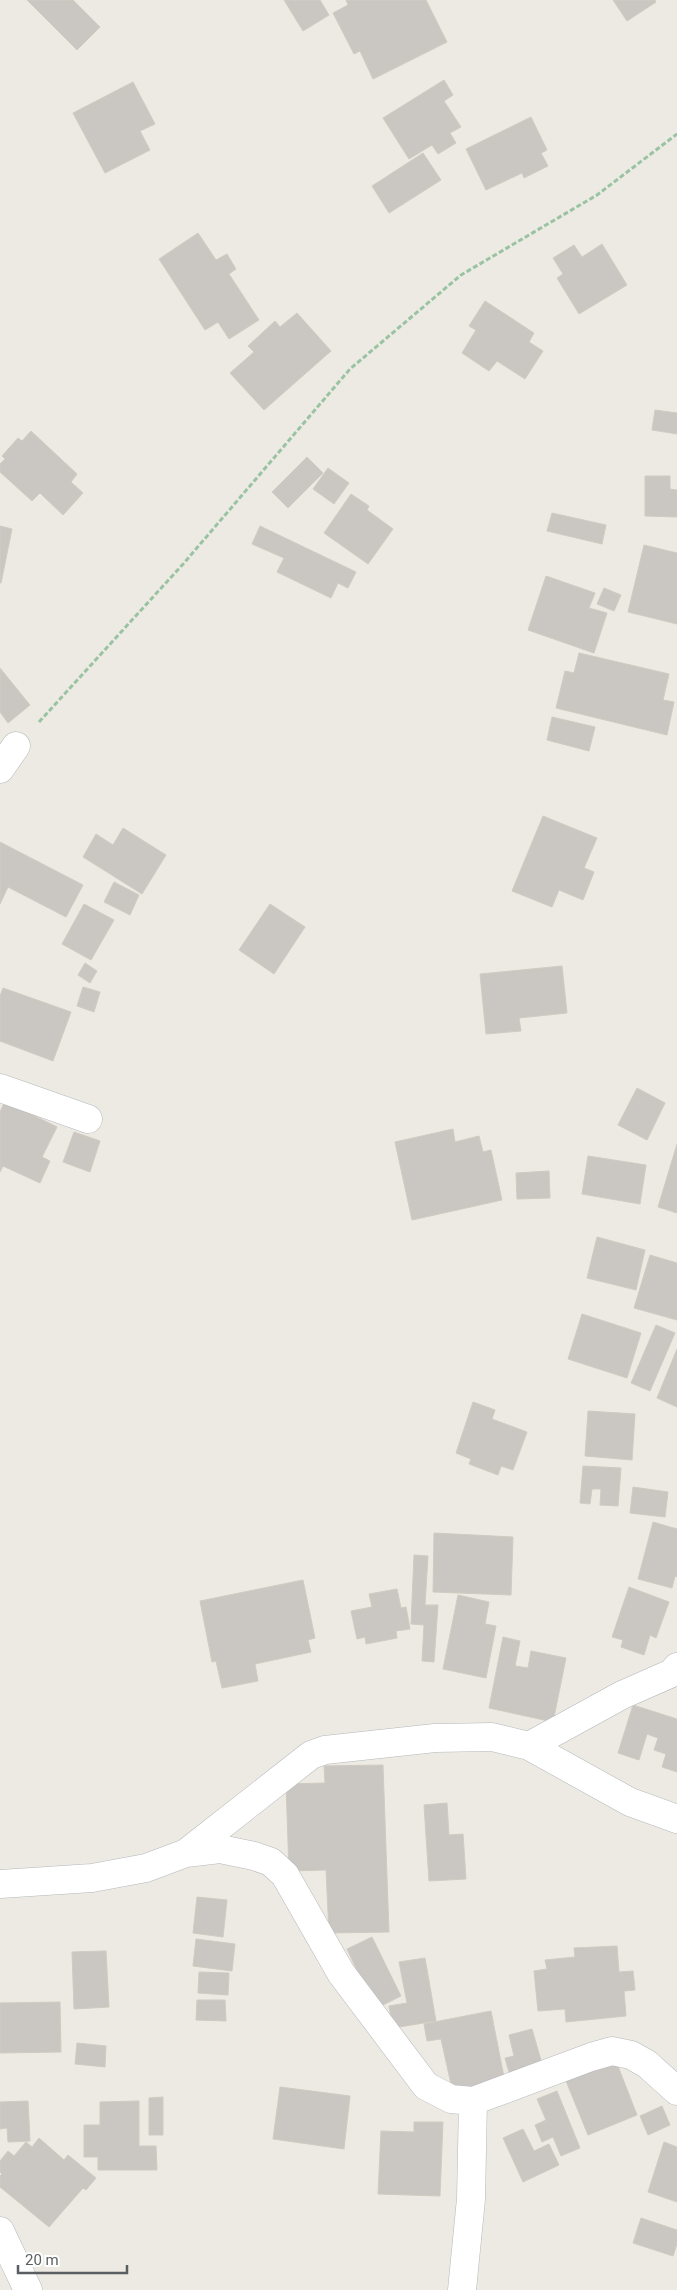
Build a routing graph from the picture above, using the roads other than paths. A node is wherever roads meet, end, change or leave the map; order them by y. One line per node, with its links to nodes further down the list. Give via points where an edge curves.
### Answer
1 (16, 746): 2 (street)
2 (0, 769)
3 (0, 1088): 4 (street)
4 (88, 1119)
5 (677, 1667): 6 (street, via 672,1673 622,1695)
6 (529, 1746): 7 (street, via 630,1802); 8 (street, via 492,1737 435,1738 325,1750 298,1764)
7 (677, 1819)
8 (186, 1853): 9 (street, via 146,1868 92,1878); 11 (street, via 220,1849 271,1862 285,1875 341,1972 426,2086 451,2099)
9 (0, 1884)
10 (677, 2091): 11 (street, via 647,2064 632,2055 612,2051)
11 (473, 2101): 14 (street, via 471,2199)
12 (0, 2231): 13 (street)
13 (28, 2290)
14 (462, 2290)

